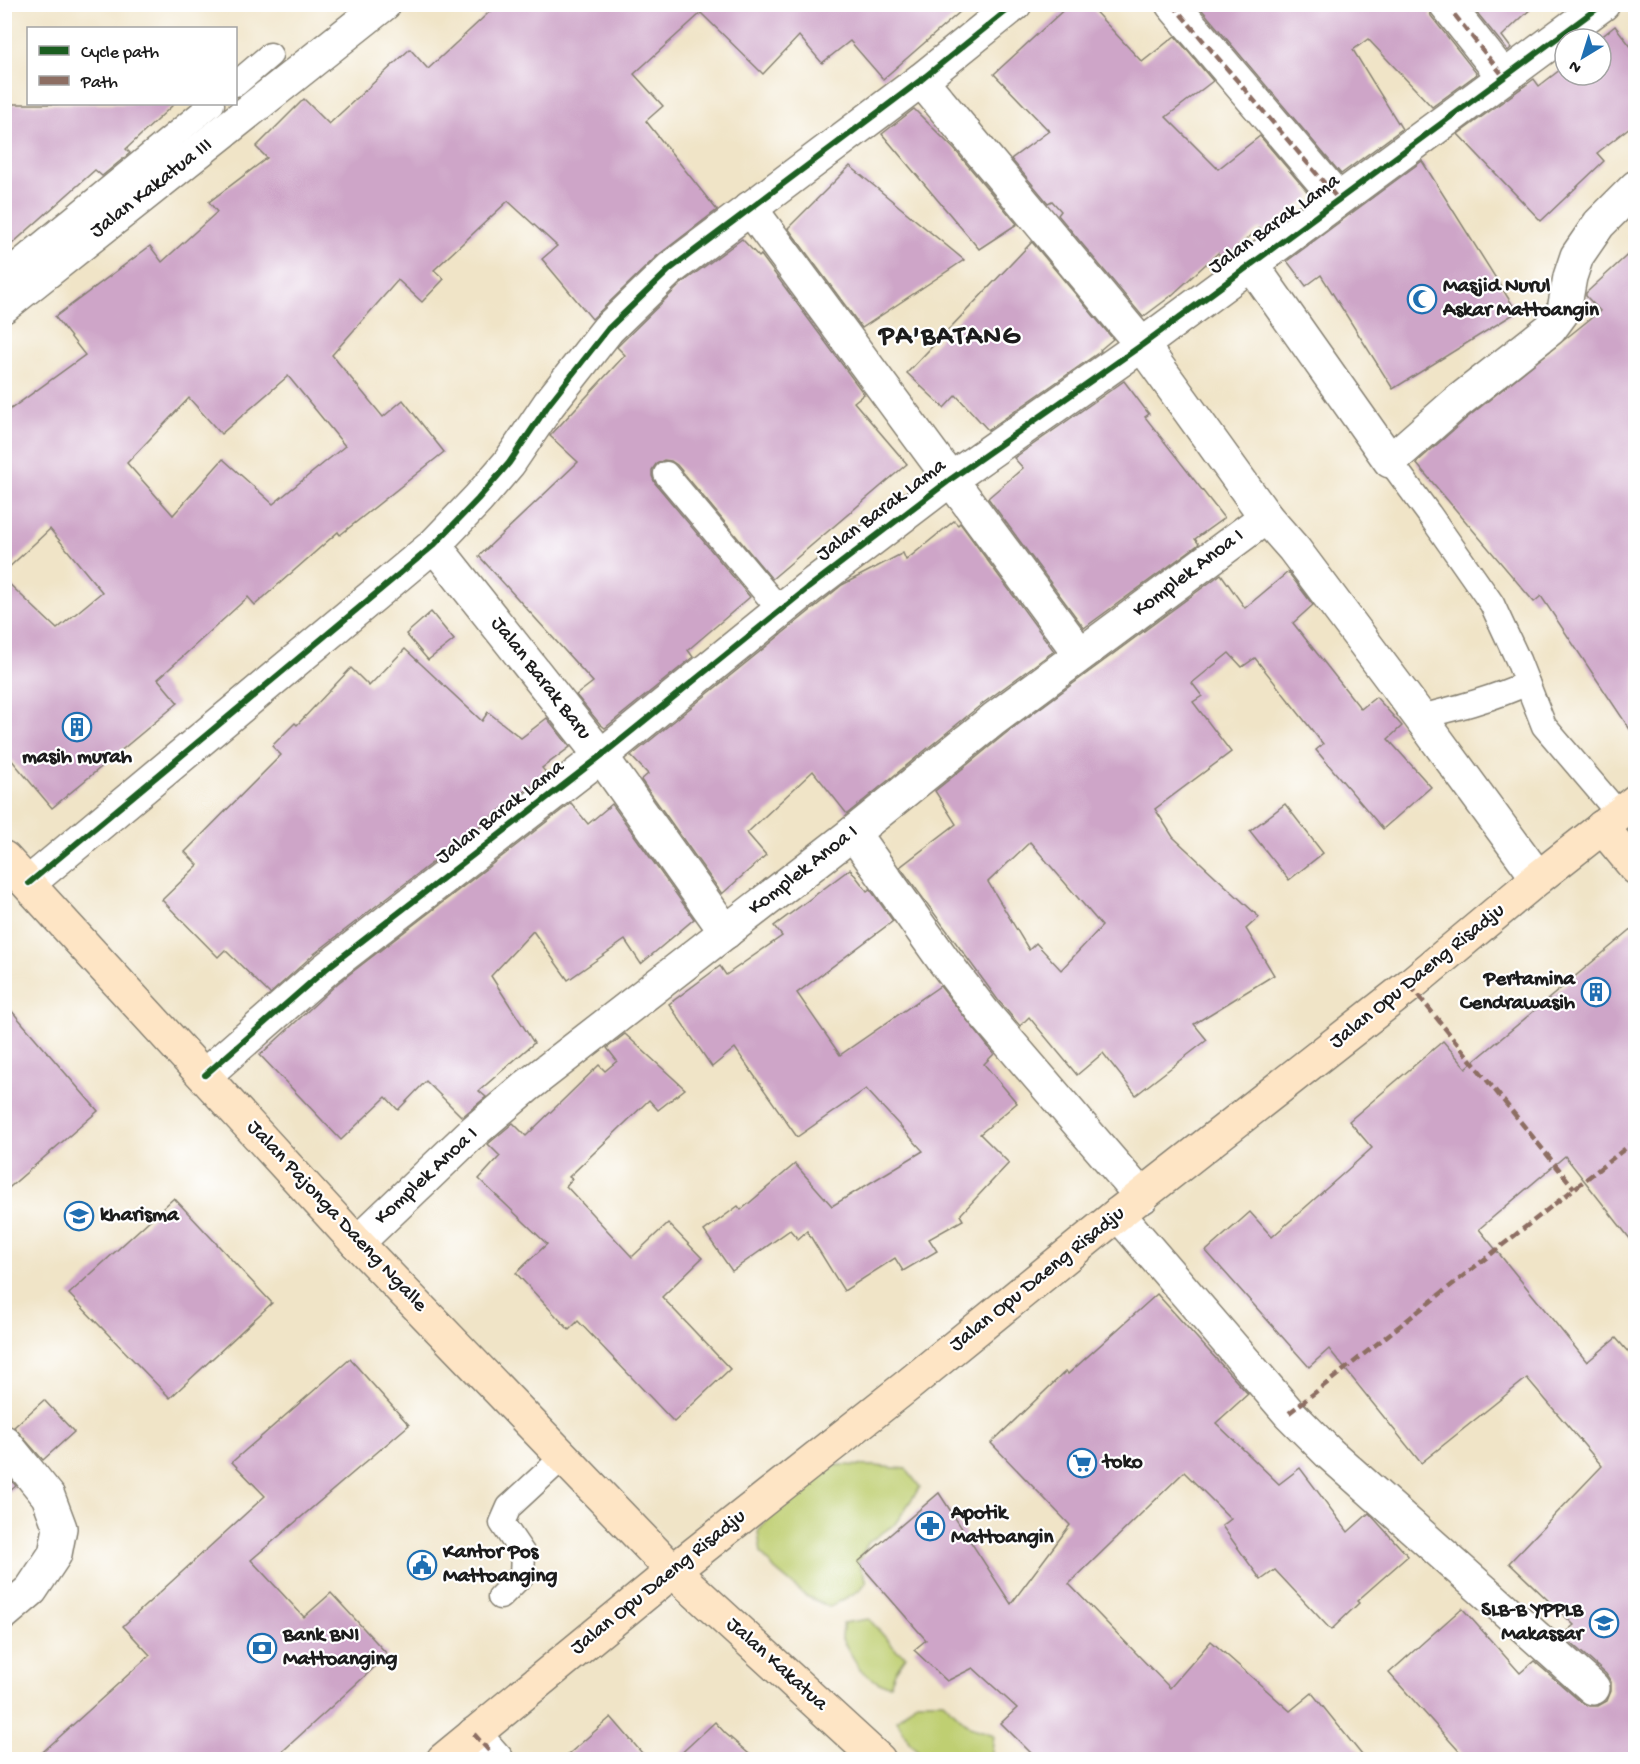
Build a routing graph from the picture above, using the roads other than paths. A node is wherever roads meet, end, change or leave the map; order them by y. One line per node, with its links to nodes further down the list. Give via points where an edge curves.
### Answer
1 (384, 4): 16 (street, Jalan Kakatua III)
2 (1016, 4): 8 (street)
3 (1172, 4): 12 (street)
4 (1446, 4): 7 (street)
5 (1603, 4): 7 (street, Jalan Barak Lama)
6 (270, 56): 9 (lane)
7 (1504, 77): 12 (street, Jalan Barak Lama)
8 (921, 80): 13 (street); 17 (street)
9 (237, 83)
10 (211, 105): 15 (lane)
11 (1635, 187): 18 (street, via 1599,224 1577,256 1564,310 1550,329)
12 (1338, 199): 14 (street, Jalan Barak Lama)
13 (750, 208): 20 (street); 22 (street, via 670,269 608,329 509,463)
14 (1251, 264): 17 (street, Jalan Barak Lama); 18 (street)
15 (4, 275)
16 (4, 306)
17 (1142, 345): 20 (street, Jalan Barak Lama); 21 (street)
18 (1389, 461): 25 (lane, via 1492,603)
19 (666, 474): 23 (lane)
20 (951, 479): 23 (street, Jalan Barak Lama); 24 (street)
21 (1266, 517): 24 (street, Komplek Anoa I); 26 (street)
22 (434, 545): 27 (street, Jalan Barak Baru); 33 (street)
23 (780, 610): 27 (street, Jalan Barak Lama)
24 (1080, 654): 29 (street, Komplek Anoa I)
25 (1527, 683): 26 (lane); 28 (lane, via 1544,726)
26 (1420, 717): 32 (street)
27 (601, 756): 34 (street, Jalan Barak Baru); 35 (street, Jalan Barak Lama, via 326,969)
28 (1619, 814): 31 (main road); 32 (main road, Jalan Opu Daeng Risadju)
29 (853, 833): 34 (street, Komplek Anoa I); 36 (street, via 944,961)
30 (4, 858): 33 (main road, Jalan Pajonga Daeng Ngalle)
31 (1635, 868)
32 (1538, 878): 36 (main road, Jalan Opu Daeng Risadju, via 1401,992)
33 (29, 883): 35 (main road, Jalan Pajonga Daeng Ngalle)
34 (726, 932): 37 (street, Komplek Anoa I, via 526,1087)
35 (205, 1075): 37 (main road, Jalan Pajonga Daeng Ngalle)
36 (1130, 1205): 40 (main road, Jalan Opu Daeng Risadju); 43 (street, via 1289,1413)
37 (357, 1243): 39 (main road, Jalan Pajonga Daeng Ngalle)
38 (4, 1442): 42 (street, via 48,1496 60,1527 55,1554 31,1590)
39 (563, 1457): 40 (main road, Jalan Pajonga Daeng Ngalle); 41 (lane, via 509,1507 502,1522 523,1554 522,1575)
40 (673, 1571): 44 (main road, Jalan Opu Daeng Risadju); 47 (main road, Jalan Kakatua)
41 (500, 1598)
42 (4, 1613)
43 (1593, 1688)
44 (474, 1734): 45 (main road, Jalan Opu Daeng Risadju); 46 (street)
45 (443, 1760)
46 (497, 1760)
47 (879, 1760)

